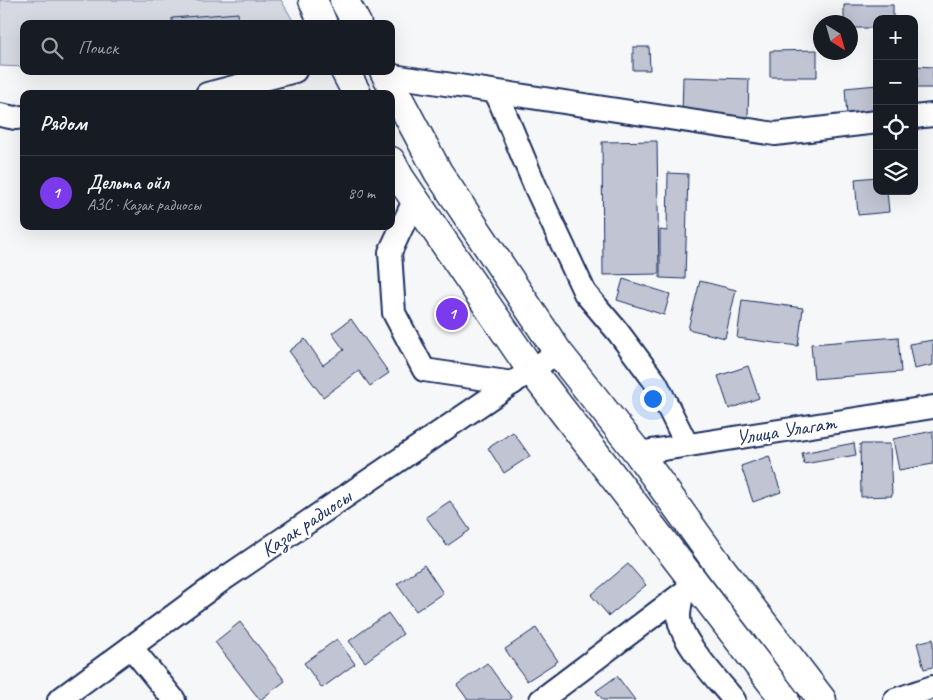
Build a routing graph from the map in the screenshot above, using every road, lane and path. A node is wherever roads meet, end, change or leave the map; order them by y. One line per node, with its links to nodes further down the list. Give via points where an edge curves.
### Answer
1 (313, 0): 3 (main road)
2 (344, 0): 4 (main road)
3 (322, 20)
4 (355, 20)
5 (280, 75): 9 (street)
6 (347, 75): 10 (main road)
7 (386, 75): 11 (main road)
8 (395, 75): 13 (street)
9 (221, 90)
10 (355, 90)
11 (394, 90)
12 (395, 92): 21 (main road, via 438,172)
13 (496, 92): 18 (street, via 775,134); 24 (street, via 584,293 656,383)
14 (0, 115): 16 (street)
15 (933, 115): 17 (street)
16 (20, 117)
17 (918, 117)
18 (873, 122)
19 (395, 168): 20 (main road)
20 (415, 199): 22 (main road); 22 (street, via 390,252 394,313 424,370)
21 (558, 352): 22 (street, Казак радиосы); 25 (main road)
22 (522, 377): 26 (main road); 27 (street, Казак радиосы, via 233,573)
23 (933, 407): 24 (street, Улица Улагат)
24 (687, 445): 25 (street, Улица Улагат)
25 (638, 453): 34 (main road)
26 (689, 589): 31 (street); 32 (street, via 679,617 682,631); 33 (main road)
27 (131, 648): 29 (street, Казак радиосы); 30 (street)
28 (933, 686): 35 (street)
29 (59, 700)
30 (174, 700)
31 (541, 700)
32 (734, 700)
33 (784, 700)
34 (822, 700)
35 (895, 700)

